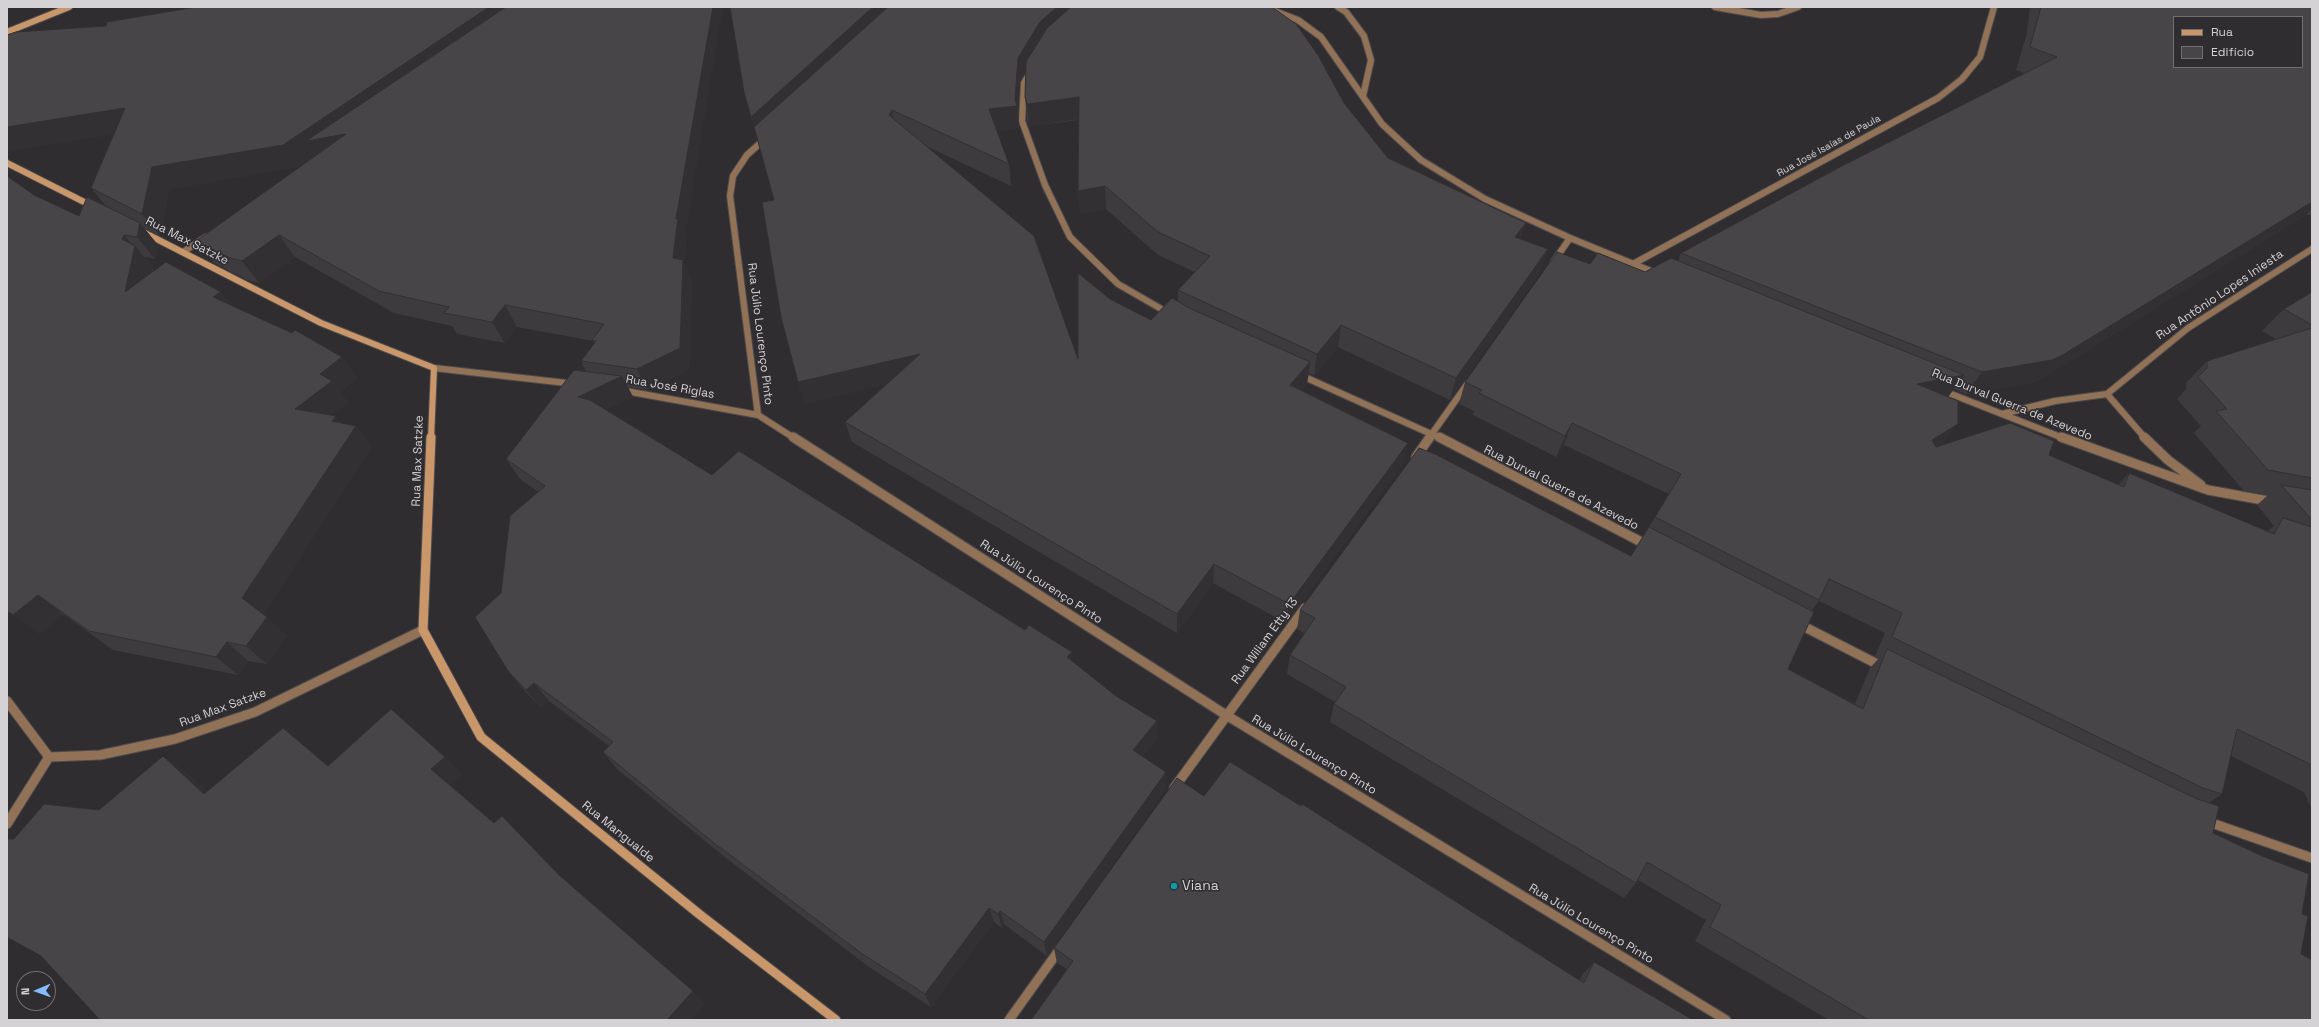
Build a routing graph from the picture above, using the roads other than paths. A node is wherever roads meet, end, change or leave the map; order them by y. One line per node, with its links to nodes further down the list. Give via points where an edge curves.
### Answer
1 (69, 7): 7 (street)
2 (1264, 7): 9 (street, via 1298,20 1321,37)
3 (1338, 7): 9 (street, via 1346,12 1364,36 1371,60)
4 (1715, 7): 5 (street, via 1761,15 1778,14)
5 (1798, 7)
6 (1994, 7): 18 (street, Rua José Isaías de Paula, via 1980,57 1962,79 1938,98)
7 (7, 32)
8 (1036, 62): 21 (street, via 1024,83 1022,120 1045,185 1070,237 1118,284)
9 (1363, 96): 15 (street, via 1382,124 1421,160 1485,199)
10 (770, 134): 30 (street, Rua Júlio Lourenço Pinto, via 743,161 733,176 730,196)
11 (7, 162): 12 (street)
12 (99, 209)
13 (134, 227): 17 (street, Rua Max Satzke)
14 (215, 230): 17 (street)
15 (1570, 238): 18 (street); 19 (street)
16 (2312, 249): 28 (street, Rua Antônio Lopes Iniesta, via 2188,328)
17 (183, 252): 22 (street, Rua Max Satzke, via 321,323)
18 (1633, 264): 20 (street)
19 (1548, 270)
20 (1668, 279)
21 (1179, 319)
22 (434, 368): 25 (street); 38 (street, Rua Max Satzke)
23 (1287, 369): 31 (street, Rua Durval Guerra de Azevedo)
24 (1472, 377): 31 (street)
25 (583, 385)
26 (1936, 388): 29 (street, Rua Durval Guerra de Azevedo)
27 (614, 389): 30 (street, Rua José Riglas)
28 (2107, 394): 29 (street, via 2054,401); 33 (street, via 2140,434 2168,460)
29 (2002, 414): 33 (street, Rua Durval Guerra de Azevedo, via 2098,452)
30 (758, 415): 41 (street, Rua Júlio Lourenço Pinto)
31 (1432, 434): 32 (street); 35 (street, Rua Durval Guerra de Azevedo)
32 (1409, 466)
33 (2208, 490): 34 (street, Rua Durval Guerra de Azevedo)
34 (2285, 504)
35 (1657, 551)
36 (1310, 600): 41 (street, Rua Wiliam Etty 13)
37 (1791, 620): 39 (street)
38 (423, 630): 42 (street, Rua Max Satzke, via 255,712 175,739 100,755); 48 (street, Rua Mangualde, via 481,737 699,914)
39 (1890, 671)
40 (7, 701): 42 (street)
41 (1226, 715): 43 (street, Rua Wiliam Etty 13); 50 (street, Rua Júlio Lourenço Pinto)
42 (49, 757): 45 (street)
43 (1171, 793)
44 (2195, 818): 46 (street)
45 (7, 824)
46 (2312, 858)
47 (1069, 936): 49 (street)
48 (836, 1020)
49 (1009, 1020)
50 (1726, 1020)

